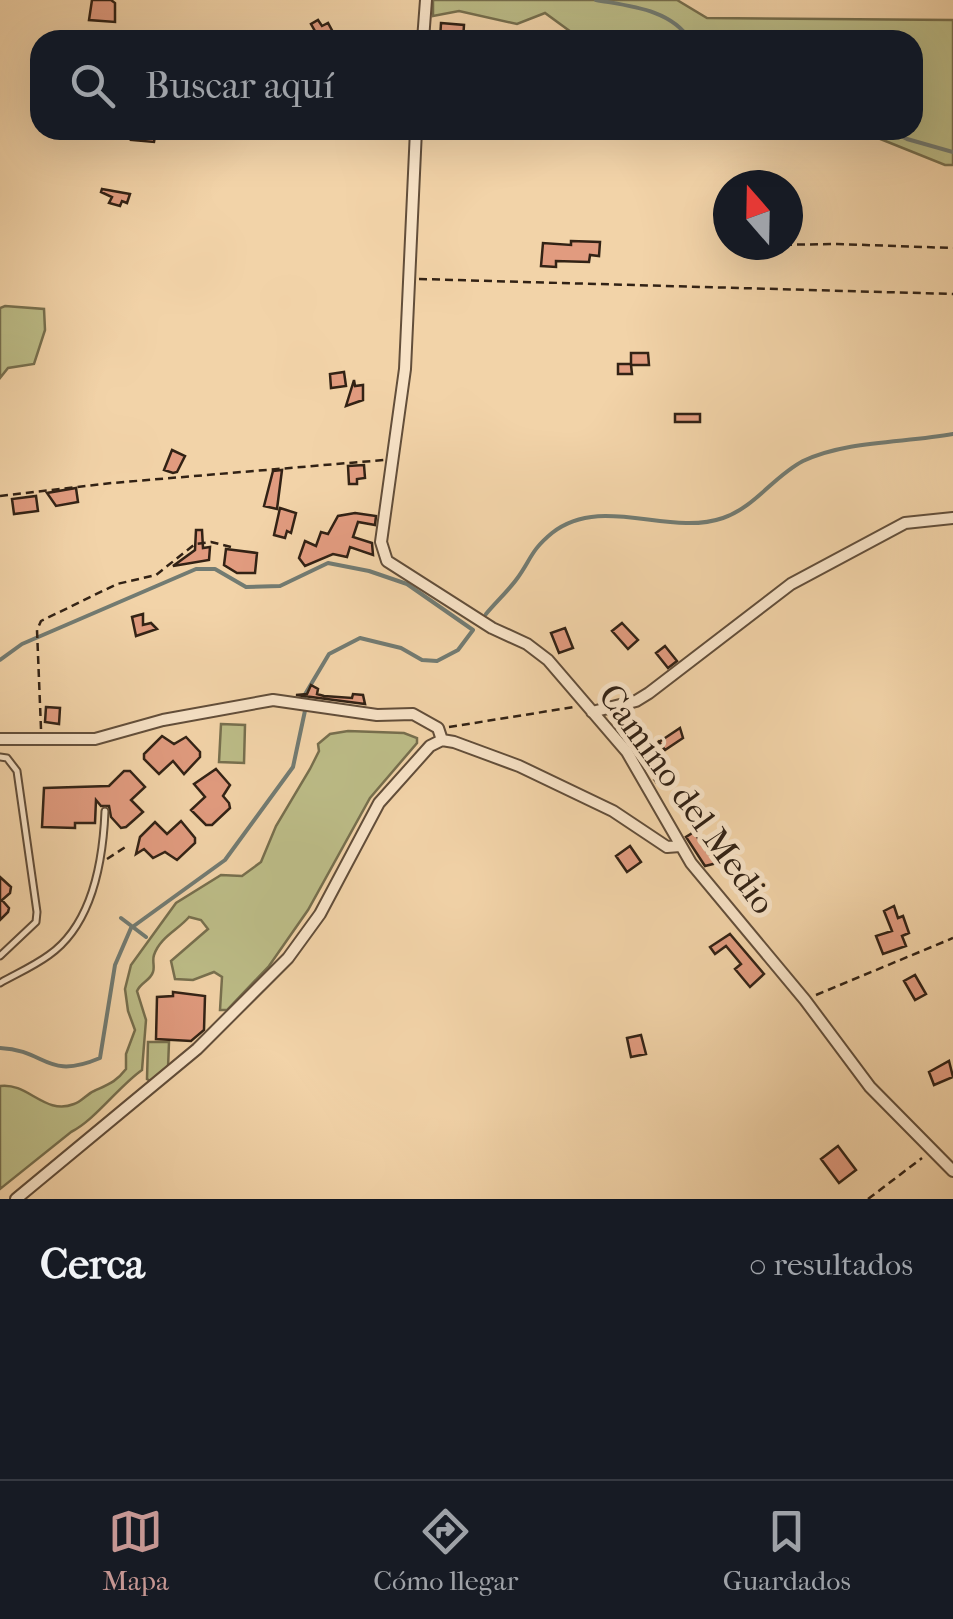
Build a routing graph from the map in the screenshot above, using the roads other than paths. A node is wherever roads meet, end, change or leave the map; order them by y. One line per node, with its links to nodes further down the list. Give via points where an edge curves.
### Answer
1 (426, 0): 2 (street)
2 (423, 30)
3 (415, 140): 5 (street, Camino del Medio, via 404,368 380,542 387,561 539,651)
4 (953, 518): 5 (street, via 906,523 790,584 636,701)
5 (589, 708): 10 (street, Camino del Medio, via 627,752)
6 (440, 734): 7 (street, via 413,714 273,700 95,740); 10 (street, via 613,811 667,847); 14 (street, via 379,802 320,914 288,958 197,1049)
7 (0, 739)
8 (0, 757): 11 (lane, via 17,770 37,912 36,922)
9 (105, 811): 12 (lane, via 100,861 81,921 49,956)
10 (680, 846): 13 (street, Camino del Medio, via 870,1086)
11 (0, 956)
12 (0, 982)
13 (953, 1171)
14 (16, 1199)

